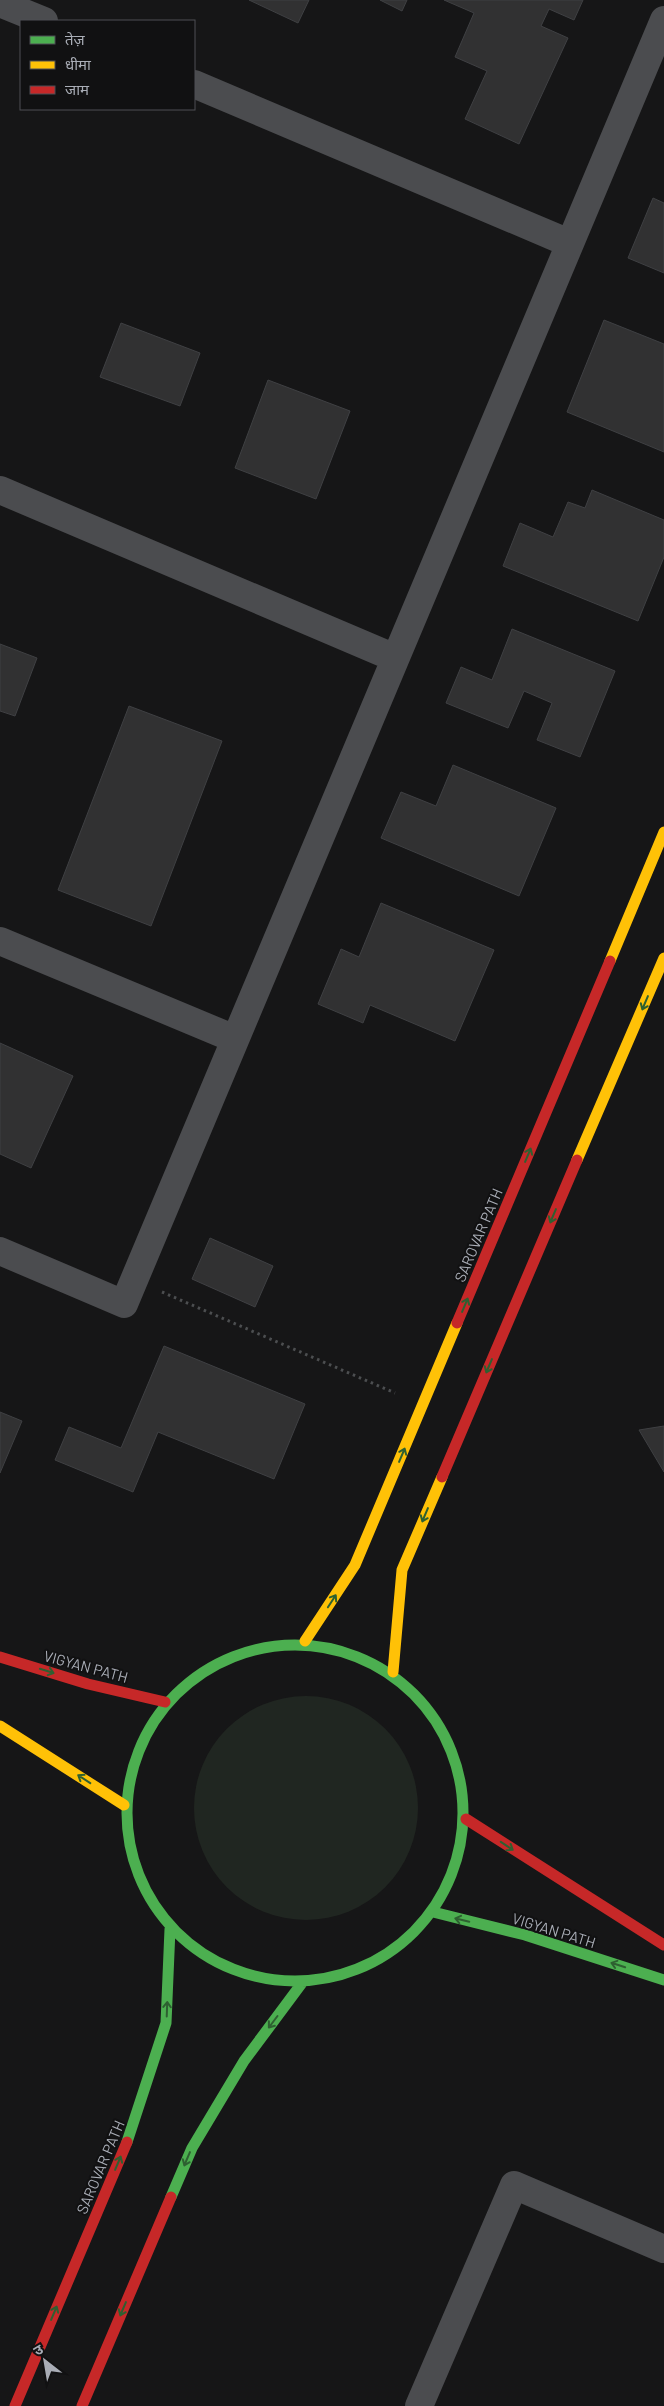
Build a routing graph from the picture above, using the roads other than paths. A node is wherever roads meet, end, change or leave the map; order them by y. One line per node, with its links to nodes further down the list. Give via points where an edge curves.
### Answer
1 (0, 3): 2 (street)
2 (42, 20)
3 (664, 20): 5 (street)
4 (195, 84): 5 (street)
5 (570, 243): 7 (street)
6 (0, 490): 7 (street)
7 (395, 658): 11 (street)
8 (664, 832): 13 (main road, SAROVAR PATH, one-way to 8, via 355,1565)
9 (0, 941): 11 (street)
10 (663, 964): 15 (main road, one-way to 15, via 402,1570)
11 (235, 1039): 12 (street, via 124,1304)
12 (0, 1251)
13 (305, 1642): 15 (main road); 16 (main road, via 228,1655)
14 (0, 1657): 16 (main road, VIGYAN PATH, one-way to 16, via 88,1684)
15 (393, 1672): 19 (main road, via 449,1736)
16 (165, 1702): 18 (main road)
17 (0, 1726): 18 (main road, one-way to 17)
18 (124, 1806): 21 (main road, via 135,1872)
19 (466, 1819): 20 (main road); 22 (main road, one-way to 22)
20 (433, 1912): 23 (main road, VIGYAN PATH, one-way to 20, via 525,1935); 24 (main road, via 397,1949 352,1973)
21 (170, 1929): 24 (main road, via 230,1971); 26 (main road, SAROVAR PATH, one-way to 21, via 135,2122 166,2023)
22 (664, 1945)
23 (664, 1980)
24 (302, 1983): 27 (main road, one-way to 27, via 244,2061 192,2148)
25 (664, 2249): 28 (street, via 514,2185)
26 (15, 2406)
27 (82, 2406)
28 (419, 2406)

